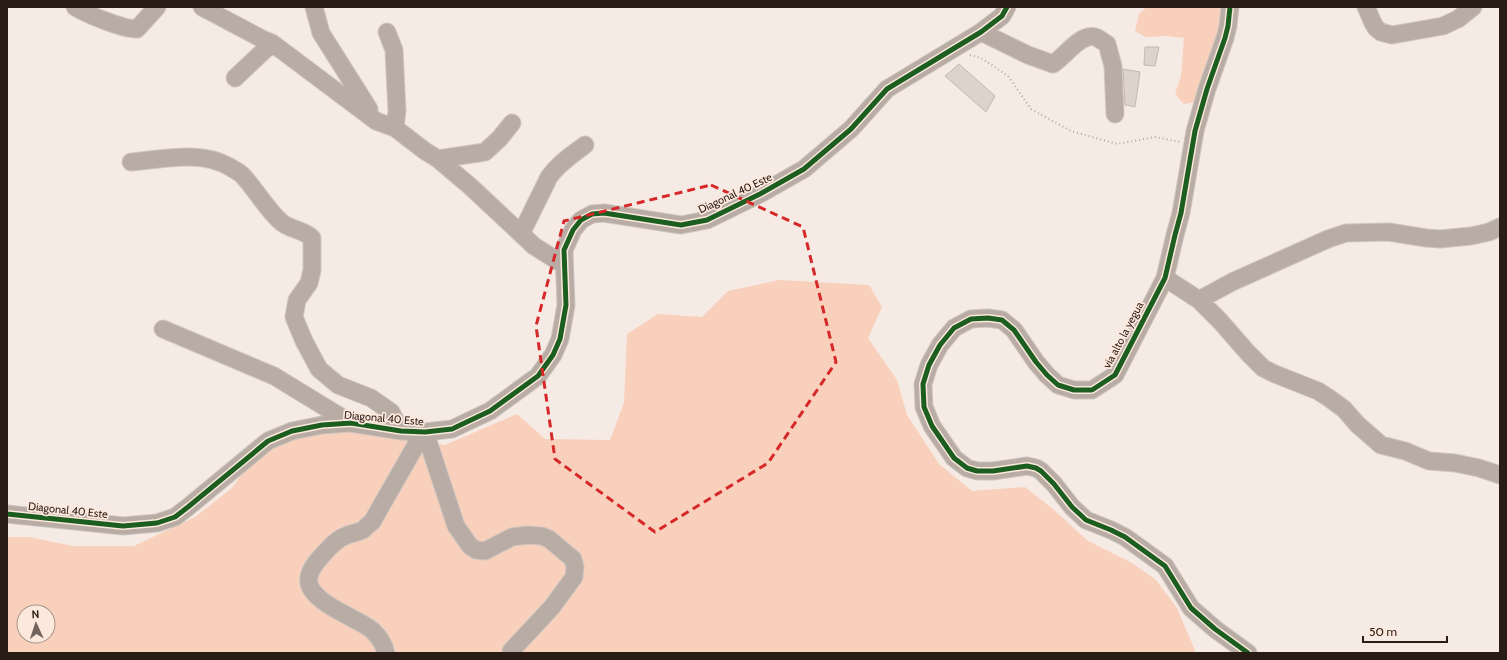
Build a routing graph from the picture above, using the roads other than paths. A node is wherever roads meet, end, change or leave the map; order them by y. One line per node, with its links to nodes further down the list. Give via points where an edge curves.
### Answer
1 (75, 7): 2 (street, via 123,27 137,29)
2 (157, 7)
3 (202, 7): 11 (street)
4 (314, 7): 14 (street, via 321,33)
5 (1007, 7): 10 (street, Diagonal 40 Este, via 1002,16)
6 (1230, 7): 23 (street, via alto la yegua, via 1225,38 1207,88 1193,144 1181,213)
7 (1366, 7): 8 (street, via 1376,28 1392,35 1444,26)
8 (1473, 7)
9 (387, 32): 16 (street, via 394,50 397,112)
10 (981, 32): 13 (street, via 1028,55 1054,64 1076,43 1087,36 1096,37 1107,44 1113,66); 22 (street, Diagonal 40 Este, via 887,89 851,129 804,169 760,194 707,220 681,225 604,213 592,214 581,220 573,230 564,250)
11 (272, 42): 12 (street); 14 (street)
12 (235, 78)
13 (1116, 114)
14 (376, 121): 16 (street)
15 (512, 123): 18 (street, via 485,152)
16 (395, 128): 18 (street)
17 (585, 145): 21 (street, via 554,169)
18 (438, 159): 21 (street)
19 (131, 162): 27 (street, via 188,157 207,158 223,163 242,174 281,222 307,233 312,238 312,270 309,283 297,300 294,316 319,369 338,385 371,398)
20 (1500, 227): 24 (street, via 1471,236 1440,239 1389,232 1346,233 1328,238)
21 (521, 234): 22 (street, via 534,246)
22 (564, 265): 27 (street, Diagonal 40 Este, via 566,305 560,339 553,355 538,376 490,411 465,424 452,429)
23 (1165, 278): 24 (street); 32 (street, via alto la yegua, via 1115,375 1092,390 1074,390 1058,385 1047,375 1014,330 1002,320 971,319 954,328 940,345 929,365 923,384 924,407 944,444 954,458 967,468 993,471 1027,466 1041,471 1086,520 1125,537 1165,566 1191,608)
24 (1199, 300): 28 (street, via 1263,368 1329,398 1381,444 1429,461 1455,463)
25 (163, 329): 26 (street, via 274,376)
26 (351, 423): 27 (street, Diagonal 40 Este); 29 (street, Diagonal 40 Este, via 322,424 292,431 268,441 175,517 157,523 123,526)
27 (414, 432): 30 (street, via 456,526 470,546 485,551 512,537 535,535 549,538 570,556 574,563 574,577 552,607); 31 (street, via 416,445 372,522 362,530 345,536 331,547 319,559 309,576 310,586 318,596 342,614 371,629 384,643)
28 (1500, 475)
29 (7, 514)
30 (511, 651)
31 (386, 653)
32 (1248, 653)

